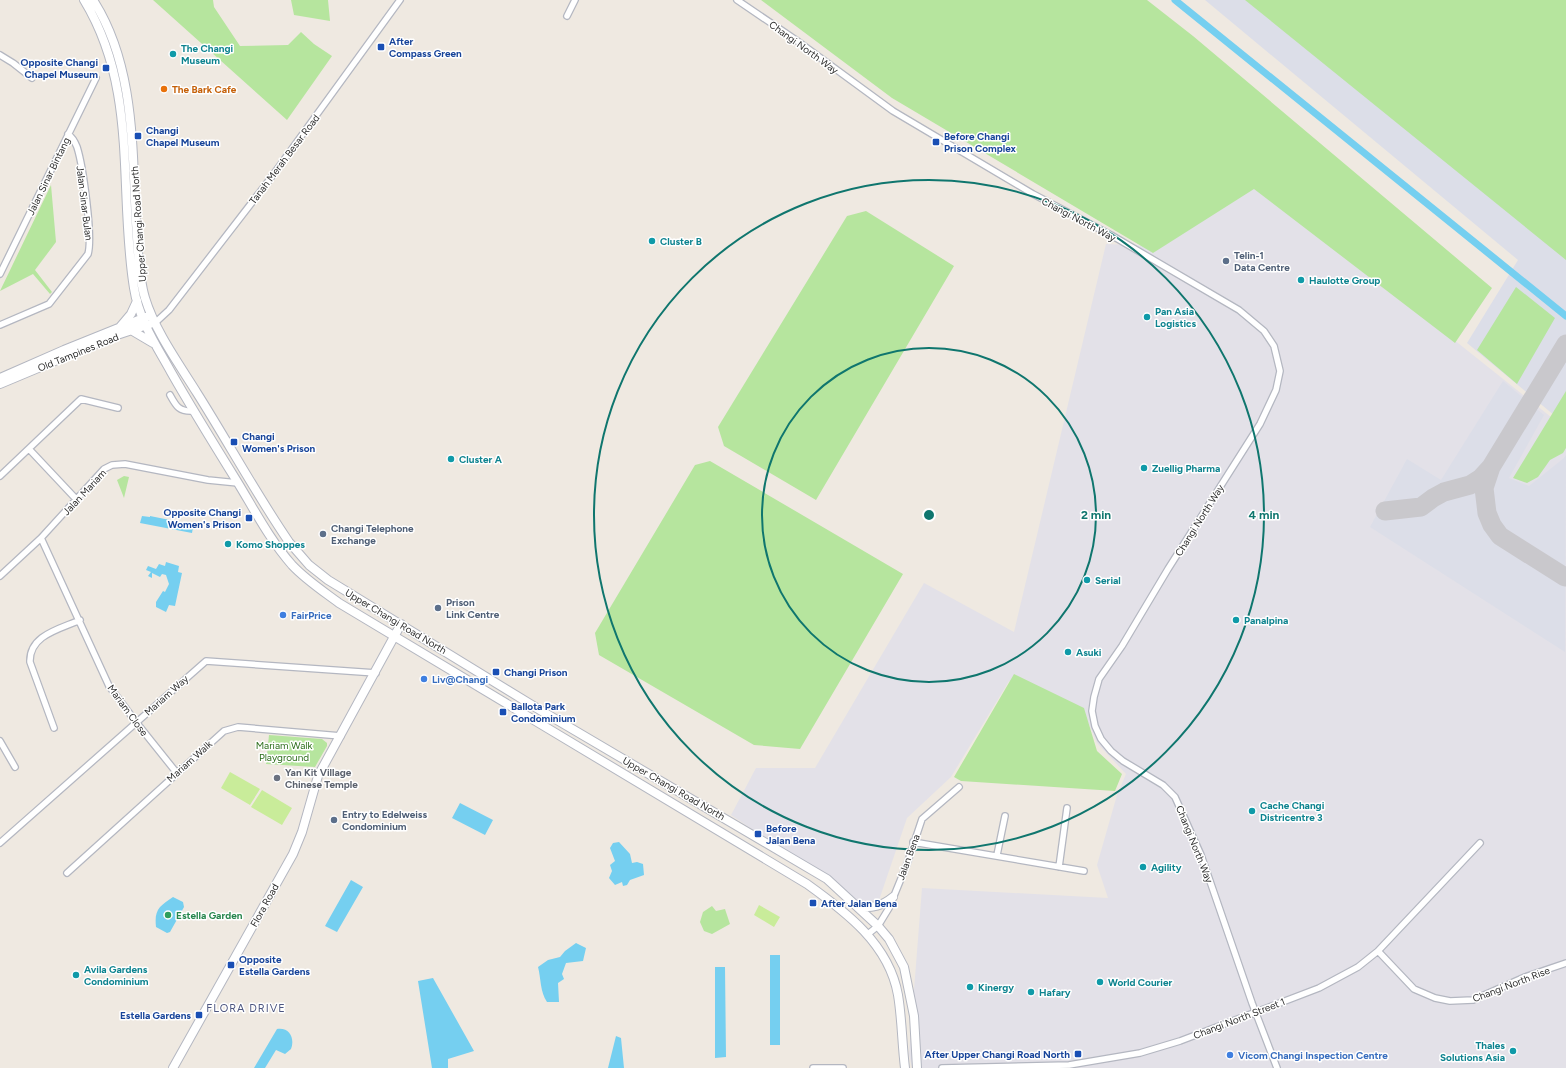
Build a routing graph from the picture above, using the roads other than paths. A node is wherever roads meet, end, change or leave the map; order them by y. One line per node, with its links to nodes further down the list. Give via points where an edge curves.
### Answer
1 (84, 0): 12 (street, Upper Changi Road North, via 106,45 119,93 124,131 129,239)
2 (93, 0): 13 (street, Upper Changi Road North, via 114,43 126,91 142,284)
3 (400, 0): 13 (street, Tanah Merah Besar Road, via 270,179 164,314)
4 (575, 0): 6 (street)
5 (737, 0): 58 (street, Changi North Way, via 893,111 1239,310 1264,331 1274,346 1280,371 1276,390 1260,424 1099,679 1092,711 1095,726 1111,751 1163,785 1175,797 1201,855)
6 (567, 16)
7 (0, 55): 8 (street)
8 (32, 78)
9 (96, 78): 10 (street, Jalan Sinar Bintang)
10 (68, 134): 11 (street, Jalan Sinar Bintang); 15 (street, Jalan Sinar Bulan, via 76,146 85,196 90,237 88,254 49,304)
11 (0, 274)
12 (137, 301): 14 (street, Upper Changi Road North); 16 (street)
13 (154, 319): 14 (street, Old Tampines Road); 31 (street, Upper Changi Road North, via 172,353 294,548 309,565 328,580)
14 (144, 322): 16 (street, Old Tampines Road); 17 (street, Old Tampines Road); 18 (street, Upper Changi Road North)
15 (0, 325)
16 (120, 328): 19 (street, Old Tampines Road)
17 (131, 330): 18 (street); 20 (street, Old Tampines Road)
18 (156, 344): 23 (street, Upper Changi Road North)
19 (0, 378)
20 (0, 384)
21 (170, 395): 23 (street, via 181,411)
22 (118, 408): 24 (street, via 81,399)
23 (194, 411): 26 (street, Upper Changi Road North)
24 (29, 449): 25 (street); 27 (street)
25 (0, 476)
26 (238, 483): 27 (street, Jalan Mariam, via 208,480 125,464 112,465 104,469); 32 (street, Upper Changi Road North, via 266,531 303,577)
27 (76, 499): 28 (street, Jalan Mariam)
28 (42, 538): 29 (street, Jalan Mariam); 30 (street, Mariam Close)
29 (0, 576)
30 (80, 620): 34 (street, Mariam Close, via 109,686); 35 (street, via 46,635 29,654)
31 (401, 624): 32 (street); 38 (street, Upper Changi Road North)
32 (394, 637): 33 (street); 41 (street, Upper Changi Road North)
33 (376, 673): 34 (street, Mariam Way, via 206,661); 36 (street)
34 (136, 722): 40 (street, Mariam Close); 46 (street, Mariam Way)
35 (54, 728)
36 (341, 736): 40 (street, Mariam Walk, via 229,728 216,736); 59 (street, Flora Road, via 318,776 302,832 292,854)
37 (0, 741): 39 (street)
38 (634, 765): 41 (street); 53 (street, Upper Changi Road North, via 827,879)
39 (15, 767)
40 (176, 772): 51 (street, Mariam Walk)
41 (633, 781): 55 (street, Upper Changi Road North, via 807,884 834,903)
42 (959, 788): 45 (street, Jalan Bena, via 925,815)
43 (1066, 808): 49 (street)
44 (1005, 816): 48 (street)
45 (913, 842): 48 (street); 52 (street, Jalan Bena)
46 (0, 843)
47 (1480, 843): 56 (street, Changi North Street 1)
48 (997, 855): 49 (street)
49 (1059, 867): 50 (street)
50 (1084, 871)
51 (67, 873)
52 (893, 897): 53 (street, via 874,907); 54 (street, Jalan Bena)
53 (859, 907): 54 (street, Upper Changi Road North)
54 (878, 926): 55 (street, Jalan Bena); 63 (street, Upper Changi Road North, via 889,939 905,970 914,1016)
55 (868, 934): 62 (street, Upper Changi Road North, via 889,967 898,993)
56 (1378, 951): 57 (street, Changi North Rise, via 1414,990 1450,1001 1473,1000 1525,977); 58 (street, Changi North Street 1, via 1358,967 1319,988)
57 (1566, 963)
58 (1255, 1012): 64 (street, Changi North Street 1, via 1177,1042 1114,1058 1069,1065); 65 (street, Changi North Way)
59 (173, 1068)
60 (813, 1068): 61 (street)
61 (843, 1068)
62 (905, 1068)
63 (918, 1068)
64 (942, 1068)
65 (1277, 1068)

